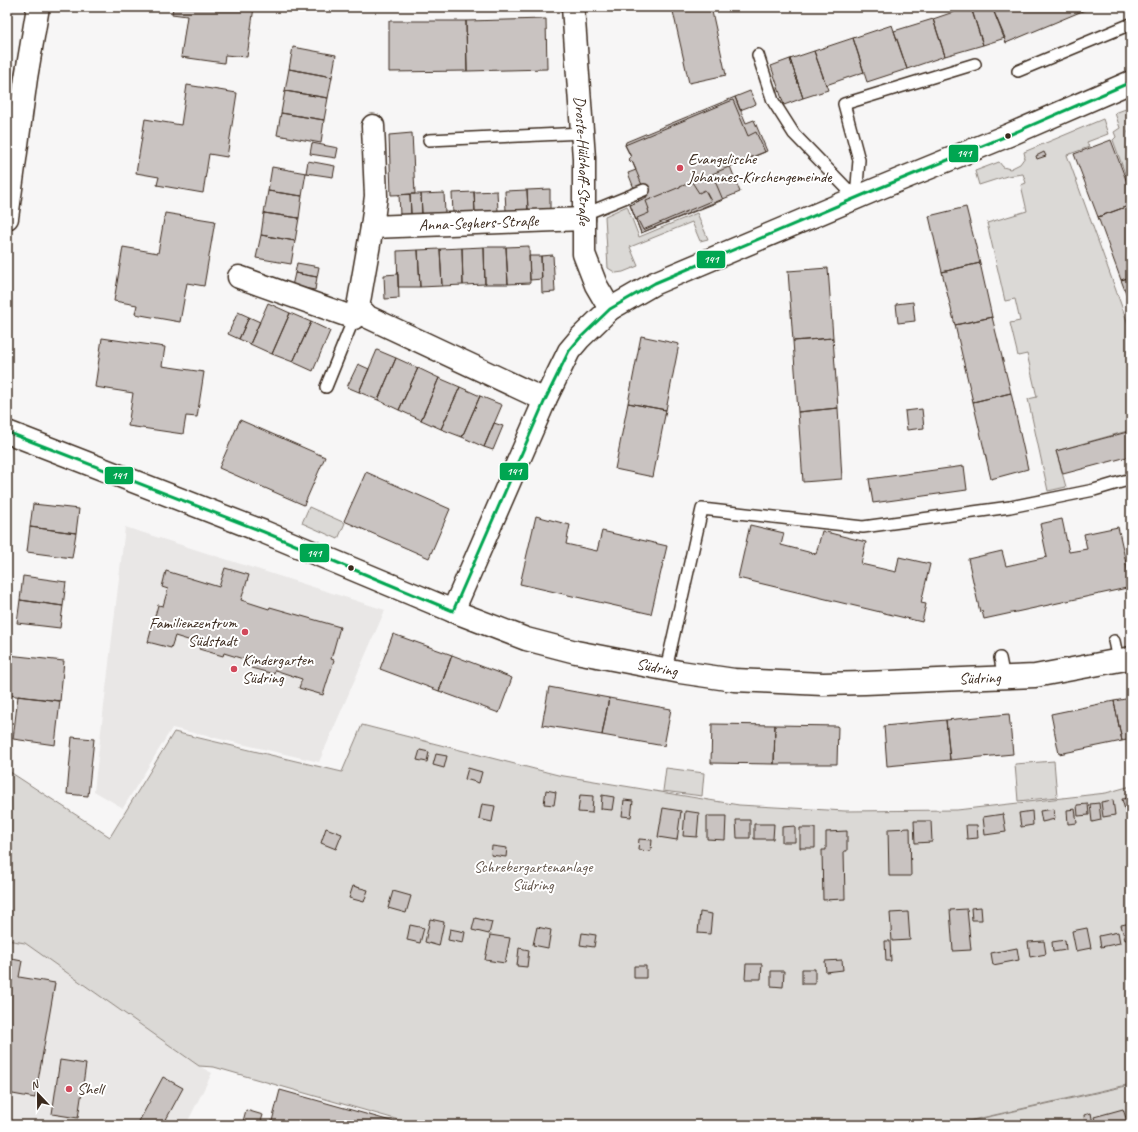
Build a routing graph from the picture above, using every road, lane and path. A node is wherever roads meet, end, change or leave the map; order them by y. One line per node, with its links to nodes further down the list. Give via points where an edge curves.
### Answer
1 (38, 7): 15 (street)
2 (568, 7): 3 (lane)
3 (573, 7): 10 (street, Droste-Hülshoff-Straße)
4 (1131, 24): 7 (lane)
5 (758, 55): 13 (lane, via 773,101 794,134)
6 (975, 64): 13 (lane, via 844,104 859,160)
7 (1018, 71)
8 (1131, 82): 13 (street)
9 (373, 126): 16 (street, via 376,196)
10 (583, 133): 11 (lane); 14 (street, Droste-Hülshoff-Straße)
11 (429, 140)
12 (644, 190): 14 (lane)
13 (856, 198): 18 (street, via 655,282)
14 (584, 216): 16 (street, Anna-Seghers-Straße); 18 (street, Droste-Hülshoff-Straße, via 584,254)
15 (7, 218)
16 (372, 227): 19 (street)
17 (239, 277): 19 (street)
18 (610, 309): 21 (street, via 569,351)
19 (356, 312): 20 (lane); 21 (street)
20 (326, 387)
21 (545, 400): 24 (street)
22 (7, 432): 24 (street, Südring, via 264,532)
23 (1131, 479): 26 (lane, via 1094,490 1010,507 863,527 702,509)
24 (453, 611): 26 (street, Südring, via 526,639 576,652)
25 (1121, 653): 26 (street, Südring, via 1035,676 1002,668 823,684 734,680)
26 (666, 669)

